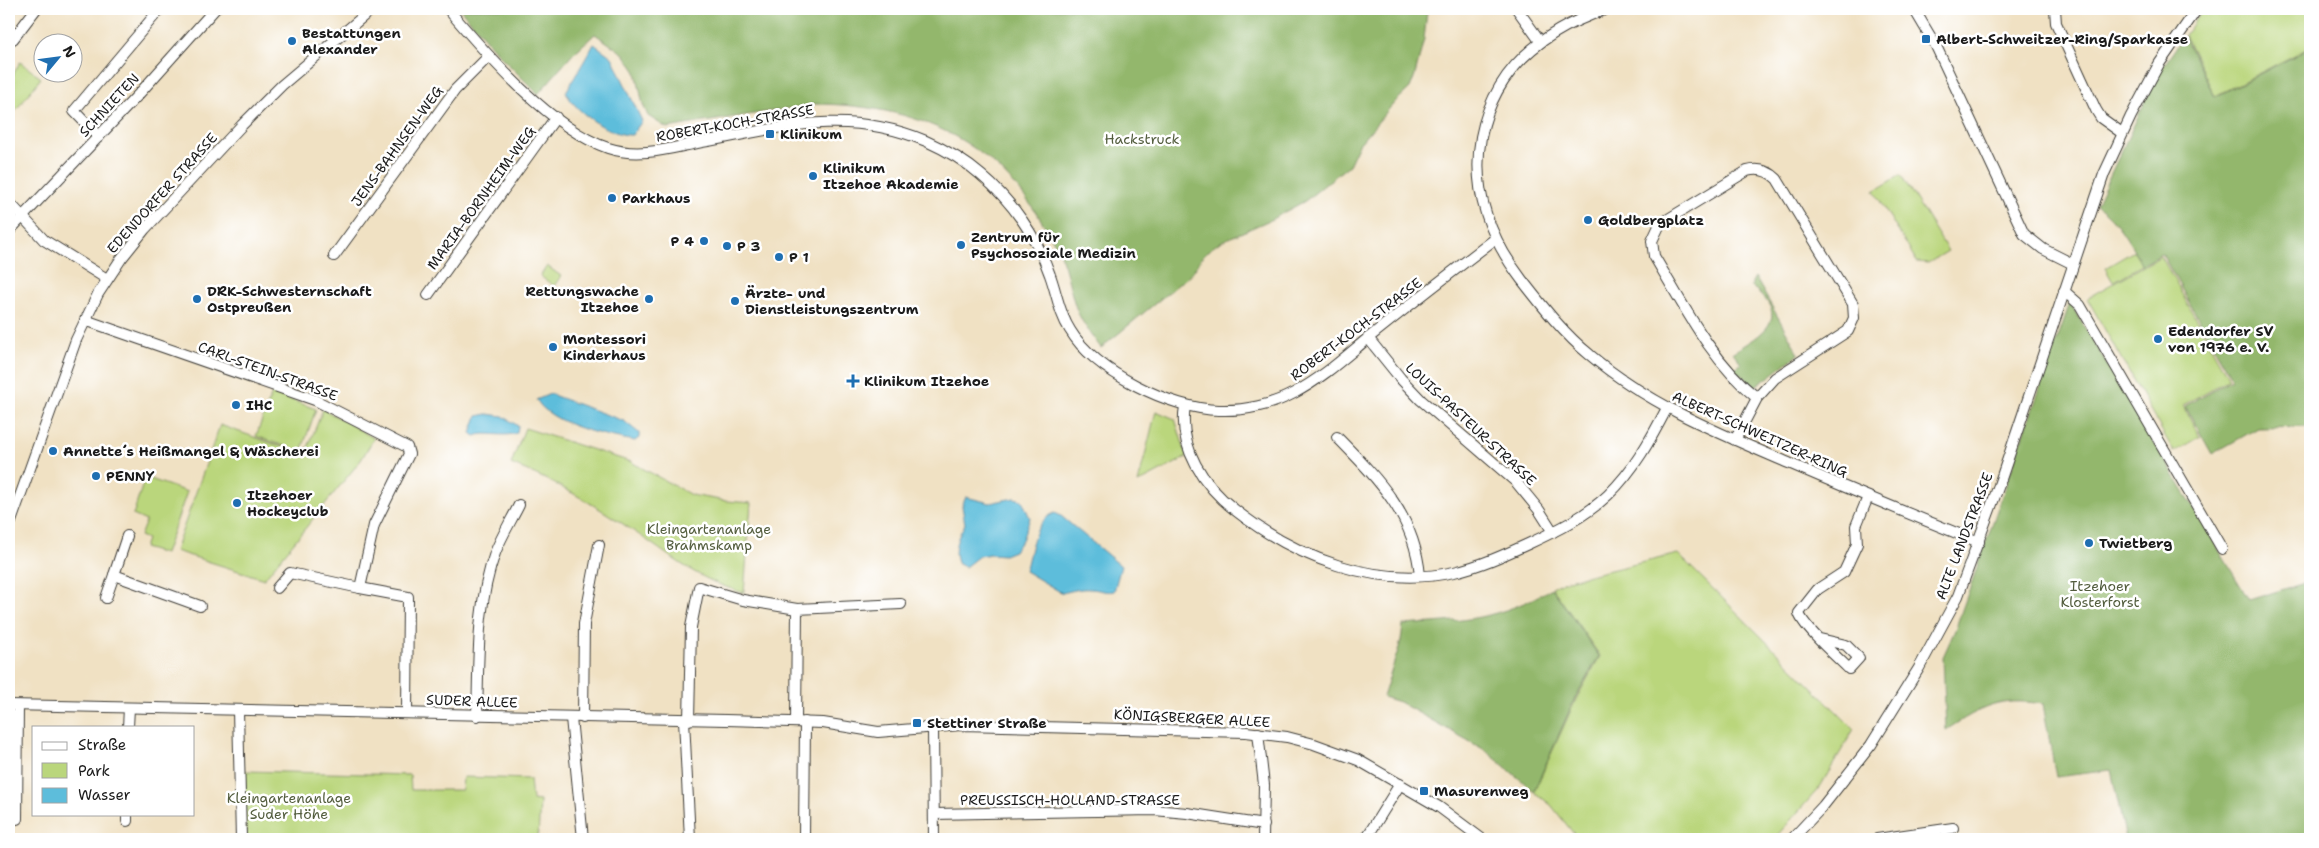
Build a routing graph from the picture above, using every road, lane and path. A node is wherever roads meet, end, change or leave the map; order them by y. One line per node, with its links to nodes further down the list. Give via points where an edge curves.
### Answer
1 (36, 9): 11 (street)
2 (160, 9): 16 (street, via 74,111)
3 (215, 9): 16 (street, SCHNIETEN)
4 (372, 9): 23 (street, EDENDORFER STRASSE, via 282,85 242,125 137,237)
5 (448, 9): 13 (street, ROBERT-KOCH-STRASSE)
6 (1518, 9): 12 (street)
7 (1607, 9): 12 (street, ALBERT-SCHWEITZER-RING, via 1567,25)
8 (1914, 9): 22 (street, via 1936,46 2024,234 2043,249)
9 (2055, 9): 15 (street, via 2056,23 2096,110 2101,118)
10 (2197, 9): 15 (street, ALTE LANDSTRASSE, via 2159,64)
11 (11, 37)
12 (1540, 41): 20 (street, ALBERT-SCHWEITZER-RING, via 1518,61 1502,83 1482,130 1479,184)
13 (489, 56): 14 (street, ROBERT-KOCH-STRASSE); 21 (street, JENS-BAHNSEN-WEG, via 455,90)
14 (556, 118): 25 (street, MARIA-BORNHEIM-WEG); 29 (street, ROBERT-KOCH-STRASSE, via 599,144 631,152 663,150 836,121 891,129 942,148 979,173 1017,214 1044,259 1062,315 1086,350 1156,396)
15 (2122, 133): 22 (street, ALTE LANDSTRASSE, via 2101,182)
16 (99, 137): 18 (street, SCHNIETEN)
17 (9, 202): 18 (street)
18 (21, 218): 19 (street, SCHNIETEN); 23 (street, via 44,240)
19 (9, 231)
20 (1495, 239): 27 (street, ROBERT-KOCH-STRASSE); 30 (street, ALBERT-SCHWEITZER-RING, via 1514,270 1558,325 1591,356)
21 (334, 256)
22 (2073, 264): 24 (street, ALTE LANDSTRASSE)
23 (107, 279): 26 (street, EDENDORFER STRASSE)
24 (2064, 292): 38 (street, ALTE LANDSTRASSE); 40 (street, via 2080,306)
25 (428, 295)
26 (85, 320): 35 (street, EDENDORFER STRASSE); 44 (street, CARL-STEIN-STRASSE, via 315,400 407,447 409,454 374,525)
27 (1368, 338): 29 (street, ROBERT-KOCH-STRASSE, via 1315,380 1279,400 1224,410); 36 (street, LOUIS-PASTEUR-STRASSE, via 1421,400 1516,482 1534,502)
28 (1757, 398): 28 (street, via 1730,374 1716,355 1654,256 1652,241 1660,224 1747,171 1758,169 1777,179 1853,304 1854,314 1846,333 1781,374); 32 (street)
29 (1185, 406): 42 (street, via 1185,432 1194,462 1218,496 1241,515 1293,547 1333,564 1372,574)
30 (1668, 408): 32 (street, ALBERT-SCHWEITZER-RING); 36 (street, via 1646,447 1617,485 1590,509)
31 (1337, 437): 42 (street, via 1375,476 1396,504 1410,534)
32 (1735, 440): 33 (street, ALBERT-SCHWEITZER-RING)
33 (1868, 497): 38 (street, ALBERT-SCHWEITZER-RING); 49 (street, via 1856,526 1857,544 1844,572 1818,589 1799,613)
34 (519, 505): 54 (street, via 496,551 486,583 479,630)
35 (9, 527)
36 (1553, 532): 42 (street, via 1478,565)
37 (127, 536): 41 (street)
38 (1979, 542): 75 (street, ALTE LANDSTRASSE, via 1947,619 1892,711 1852,770)
39 (599, 545): 56 (street, via 584,624)
40 (2222, 549)
41 (114, 574): 45 (street); 47 (street)
42 (1420, 576)
43 (277, 588): 44 (street, via 290,573)
44 (360, 588): 53 (street, via 408,597)
45 (106, 598)
46 (901, 604): 48 (street)
47 (200, 606)
48 (796, 609): 57 (street, via 742,600 700,587 691,627); 58 (street)
49 (1820, 639)
50 (13, 706): 51 (street, SUDER ALLEE); 64 (street)
51 (129, 708): 52 (street, SUDER ALLEE); 59 (street)
52 (238, 710): 53 (street, SUDER ALLEE); 68 (street)
53 (407, 713): 54 (street, SUDER ALLEE)
54 (477, 716): 55 (street, SUDER ALLEE)
55 (571, 718): 56 (street, SUDER ALLEE); 69 (street)
56 (583, 718): 57 (street, SUDER ALLEE)
57 (686, 720): 58 (street, SUDER ALLEE); 70 (street)
58 (800, 722): 60 (street, SUDER ALLEE, via 878,732); 71 (street)
59 (128, 726)
60 (933, 727): 61 (street, KÖNIGSBERGER ALLEE, via 970,725); 63 (street)
61 (1258, 733): 62 (street, KÖNIGSBERGER ALLEE, via 1314,744 1358,760); 65 (street, via 1264,785)
62 (1400, 784): 67 (street); 74 (street, KÖNIGSBERGER ALLEE, via 1447,812)
63 (934, 814): 65 (street, PREUSSISCH-HOLLAND-STRASSE, via 1154,810); 72 (street)
64 (17, 819)
65 (1264, 825): 73 (street)
66 (1953, 828): 76 (street)
67 (1367, 837)
68 (241, 839)
69 (583, 839)
70 (690, 839)
71 (804, 839)
72 (934, 839)
73 (1263, 839)
74 (1482, 839)
75 (1792, 839)
76 (1877, 839)

